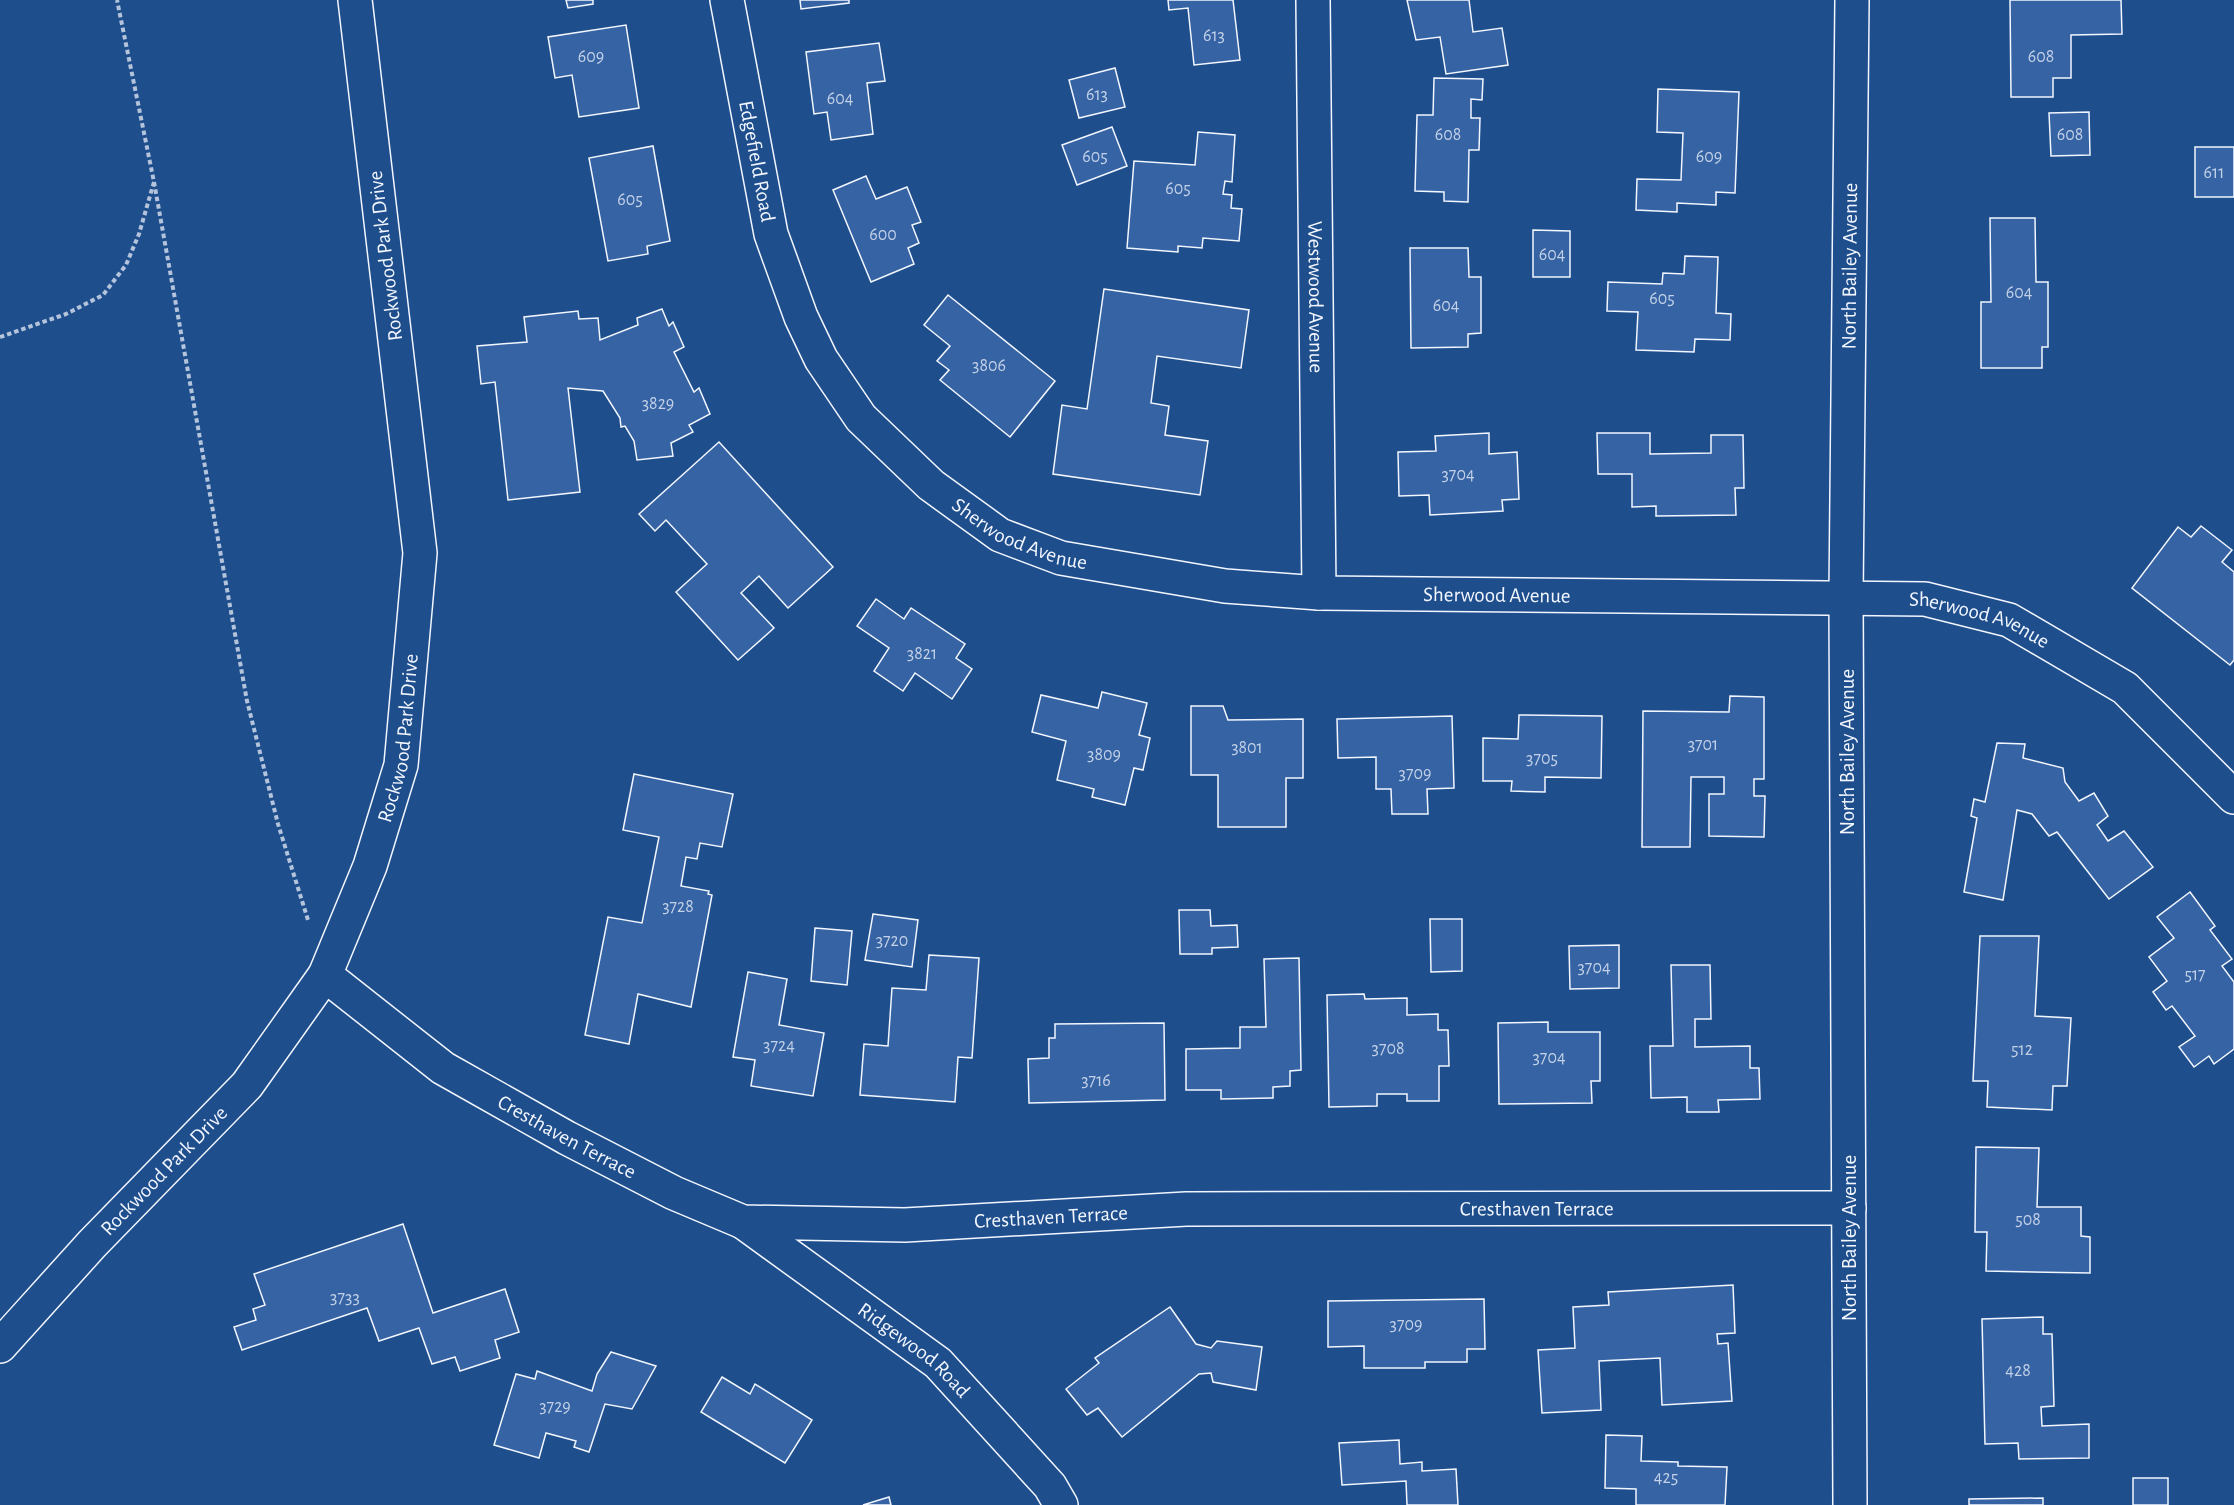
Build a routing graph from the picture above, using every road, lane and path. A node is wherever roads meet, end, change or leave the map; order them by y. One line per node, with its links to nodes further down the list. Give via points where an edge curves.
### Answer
1 (117, 0): 6 (path)
2 (355, 0): 12 (street, Rockwood Park Drive, via 420,553 401,765 370,866)
3 (727, 0): 7 (street, Edgefield Road, via 771,234)
4 (1313, 0): 9 (street, Westwood Avenue)
5 (1852, 0): 10 (street, North Bailey Avenue)
6 (154, 182): 8 (path, via 126,265 103,295 66,314); 12 (path, via 247,701 278,824)
7 (801, 317): 9 (street, Sherwood Avenue, via 821,359 861,418 931,485 1000,535 1061,558 1225,586)
8 (0, 337)
9 (1319, 593): 10 (street, Sherwood Avenue)
10 (1846, 597): 11 (street, Sherwood Avenue, via 1925,599 2009,620 2125,688); 13 (street, North Bailey Avenue)
11 (2234, 797)
12 (326, 975): 14 (street, Cresthaven Terrace, via 443,1068 674,1193); 15 (street, Rockwood Park Drive, via 247,1085 92,1244)
13 (1849, 1208): 14 (street, Cresthaven Terrace, via 1186,1209 905,1225); 17 (street, North Bailey Avenue)
14 (743, 1222): 16 (street, Ridgewood Road, via 938,1363 1050,1486)
15 (0, 1346)
16 (1061, 1505)
17 (1850, 1505)

